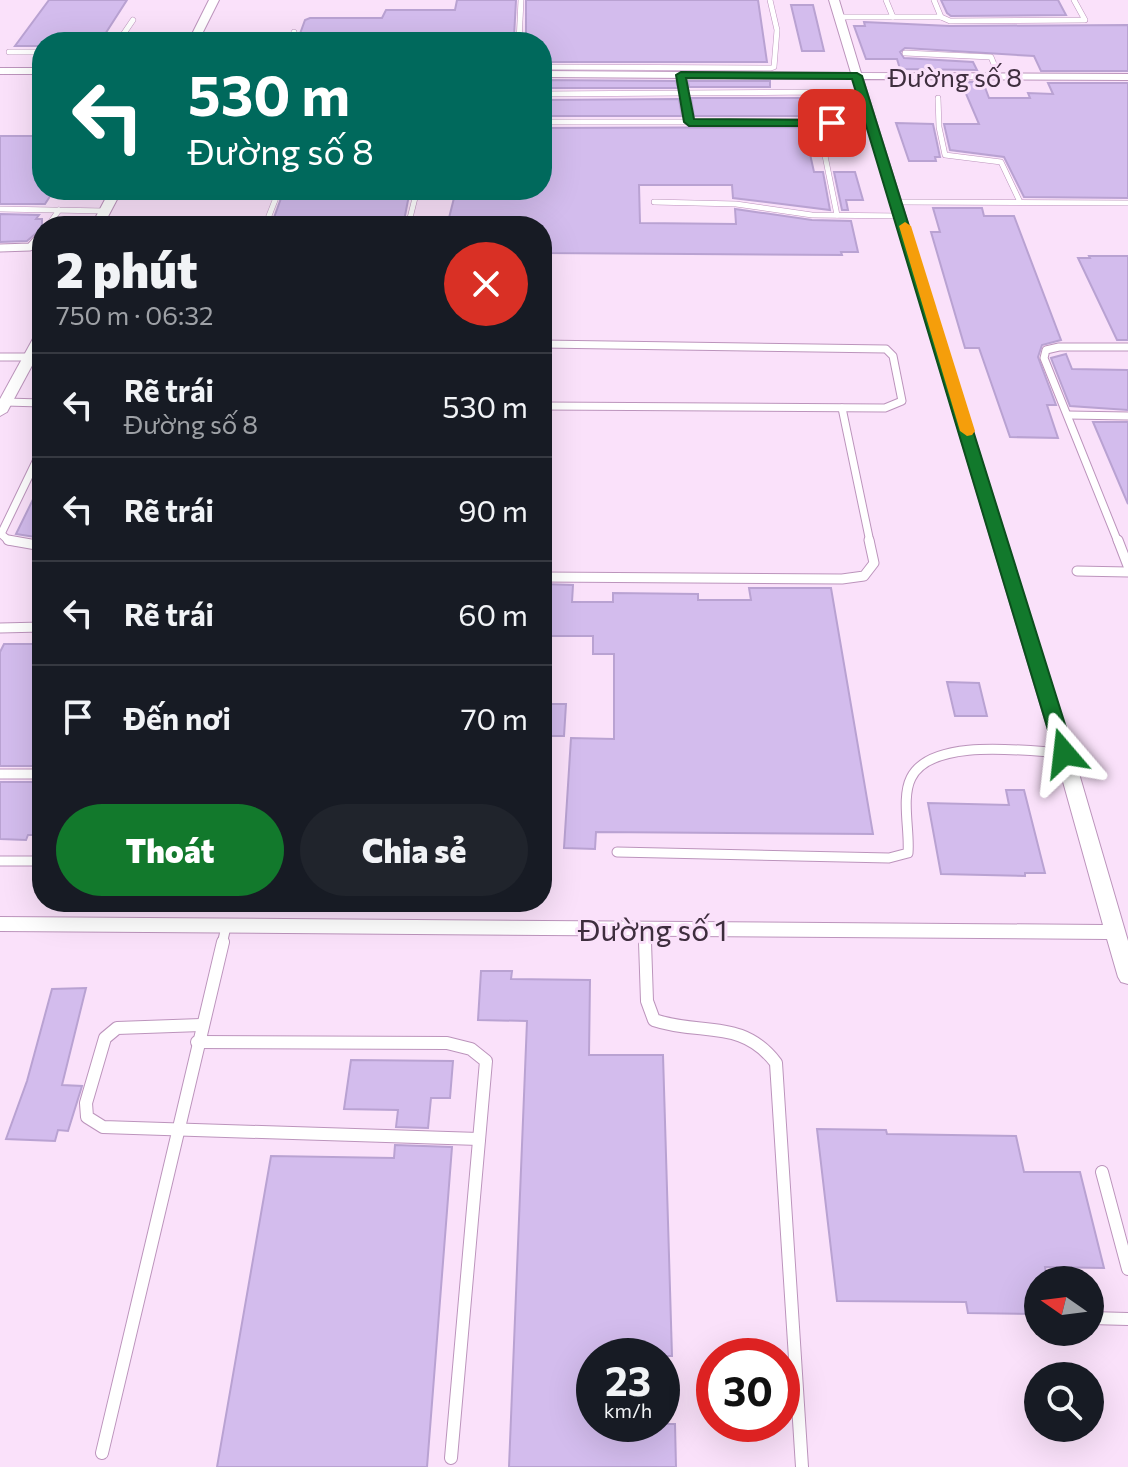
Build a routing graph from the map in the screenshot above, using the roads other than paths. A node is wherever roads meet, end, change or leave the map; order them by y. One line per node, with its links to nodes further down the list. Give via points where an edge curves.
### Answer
1 (214, 0): 13 (street)
2 (521, 0): 14 (lane)
3 (770, 0): 18 (lane, via 777,30 771,68)
4 (834, 0): 8 (street)
5 (886, 0): 9 (lane)
6 (934, 0): 10 (lane)
7 (1074, 0): 10 (lane, via 1085,20)
8 (839, 17): 9 (lane); 23 (street)
9 (893, 17): 10 (lane)
10 (941, 17)
11 (133, 20): 12 (lane)
12 (125, 32)
13 (198, 32)
14 (519, 32)
15 (9, 52): 16 (lane)
16 (32, 52)
17 (905, 53): 24 (lane, via 991,57)
18 (552, 67)
19 (0, 71): 20 (street)
20 (32, 71)
21 (552, 74): 22 (street, Đường số 8)
22 (681, 75): 23 (street, Đường số 8); 26 (lane)
23 (857, 76): 24 (street, Đường số 8); 37 (street)
24 (999, 76): 25 (street, Đường số 8)
25 (1128, 77)
26 (684, 92): 27 (lane); 30 (lane); 30 (lane, via 816,92 828,96 835,121)
27 (552, 94)
28 (938, 98): 34 (lane, via 945,155 1001,162)
29 (552, 122): 30 (lane)
30 (689, 122)
31 (820, 131): 40 (lane)
32 (111, 200): 39 (street)
33 (654, 202): 40 (lane)
34 (1020, 202): 35 (lane); 37 (lane)
35 (1128, 203)
36 (0, 209): 38 (lane)
37 (899, 209): 40 (lane); 62 (street)
38 (59, 210): 39 (lane); 41 (lane)
39 (105, 211): 42 (street)
40 (837, 215)
41 (55, 216)
42 (102, 216)
43 (32, 245): 44 (lane)
44 (0, 248)
45 (552, 344): 52 (lane, via 886,349 893,356 902,401 885,408)
46 (1128, 347): 53 (lane, via 1046,350 1044,358)
47 (0, 357): 48 (lane)
48 (31, 357): 51 (street)
49 (32, 404): 51 (lane)
50 (552, 406): 52 (lane)
51 (2, 407)
52 (842, 408): 59 (lane, via 874,563 864,576)
53 (1068, 415): 54 (lane); 57 (lane)
54 (1128, 416)
55 (32, 470): 56 (lane, via 1,534 9,541)
56 (32, 544)
57 (1128, 569): 58 (lane)
58 (1077, 571)
59 (552, 577)
60 (32, 627): 61 (lane)
61 (0, 628)
62 (1064, 753): 65 (lane, via 952,751 923,761 910,780 908,853 889,858); 71 (street)
63 (0, 774): 64 (lane)
64 (32, 774)
65 (617, 852)
66 (0, 861): 67 (lane)
67 (32, 861)
68 (0, 924): 69 (street, Đường số 1)
69 (226, 927): 70 (street, Đường số 1); 73 (lane)
70 (644, 927): 71 (street, Đường số 1); 83 (lane, via 647,1001 654,1020 672,1028 740,1032 765,1044 776,1063)
71 (1121, 932): 72 (street)
72 (1128, 977)
73 (201, 1025): 74 (lane); 75 (lane, via 117,1028 105,1038 86,1103 87,1117 103,1127)
74 (197, 1042): 75 (lane); 76 (lane, via 447,1043 471,1049 486,1061)
75 (177, 1129): 76 (lane); 81 (lane)
76 (479, 1139): 82 (lane)
77 (1102, 1172): 78 (lane)
78 (1128, 1269)
79 (1104, 1318): 80 (lane)
80 (1128, 1319)
81 (102, 1453)
82 (451, 1458)
83 (802, 1467)

